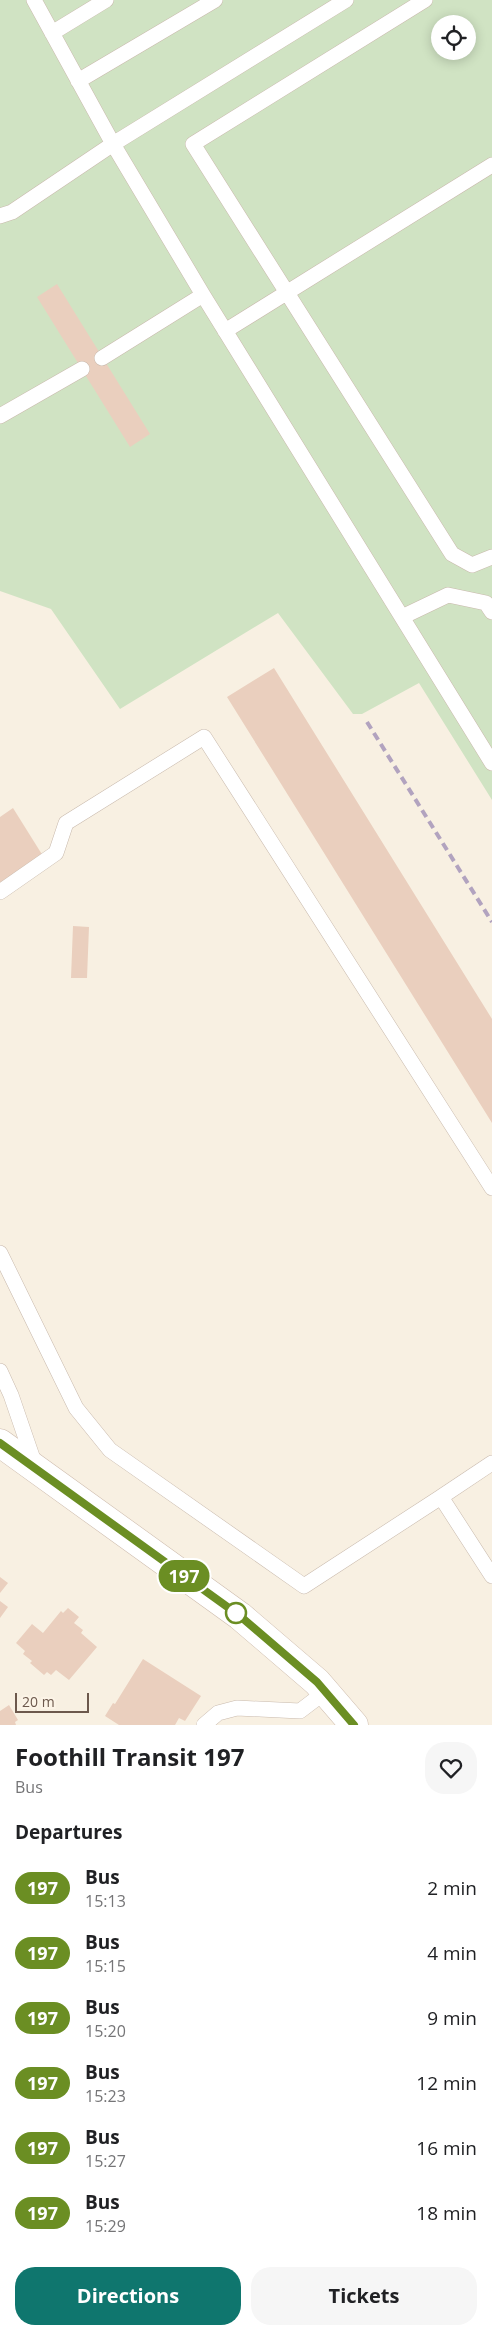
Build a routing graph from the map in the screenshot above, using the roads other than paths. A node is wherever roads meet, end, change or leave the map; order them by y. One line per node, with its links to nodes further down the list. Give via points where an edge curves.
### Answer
1 (34, 0): 6 (lane)
2 (106, 0): 6 (lane)
3 (215, 0): 7 (lane)
4 (346, 0): 8 (lane)
5 (425, 0): 11 (lane, via 193,144)
6 (52, 33): 7 (lane)
7 (78, 81): 8 (lane)
8 (113, 144): 10 (lane, via 12,212); 12 (lane)
9 (492, 164): 11 (lane)
10 (0, 216)
11 (287, 291): 13 (lane); 17 (lane, via 452,554 472,565)
12 (203, 295): 13 (lane); 14 (lane)
13 (225, 331): 19 (lane)
14 (102, 358)
15 (82, 369): 16 (lane)
16 (0, 416)
17 (492, 557)
18 (492, 612): 19 (lane, via 486,602 448,595)
19 (402, 617): 20 (lane)
20 (492, 763)
21 (0, 892): 22 (lane, via 56,853 66,823 204,737)
22 (492, 1188)
23 (0, 1253): 28 (lane, via 76,1408 110,1450 304,1586)
24 (0, 1371): 27 (lane)
25 (0, 1443): 27 (main road)
26 (492, 1463): 28 (lane)
27 (37, 1472): 30 (main road, via 240,1616)
28 (441, 1497): 29 (lane)
29 (492, 1576)
30 (325, 1692): 31 (lane, via 300,1711 237,1708 218,1713); 32 (main road)
31 (204, 1725)
32 (354, 1725)

